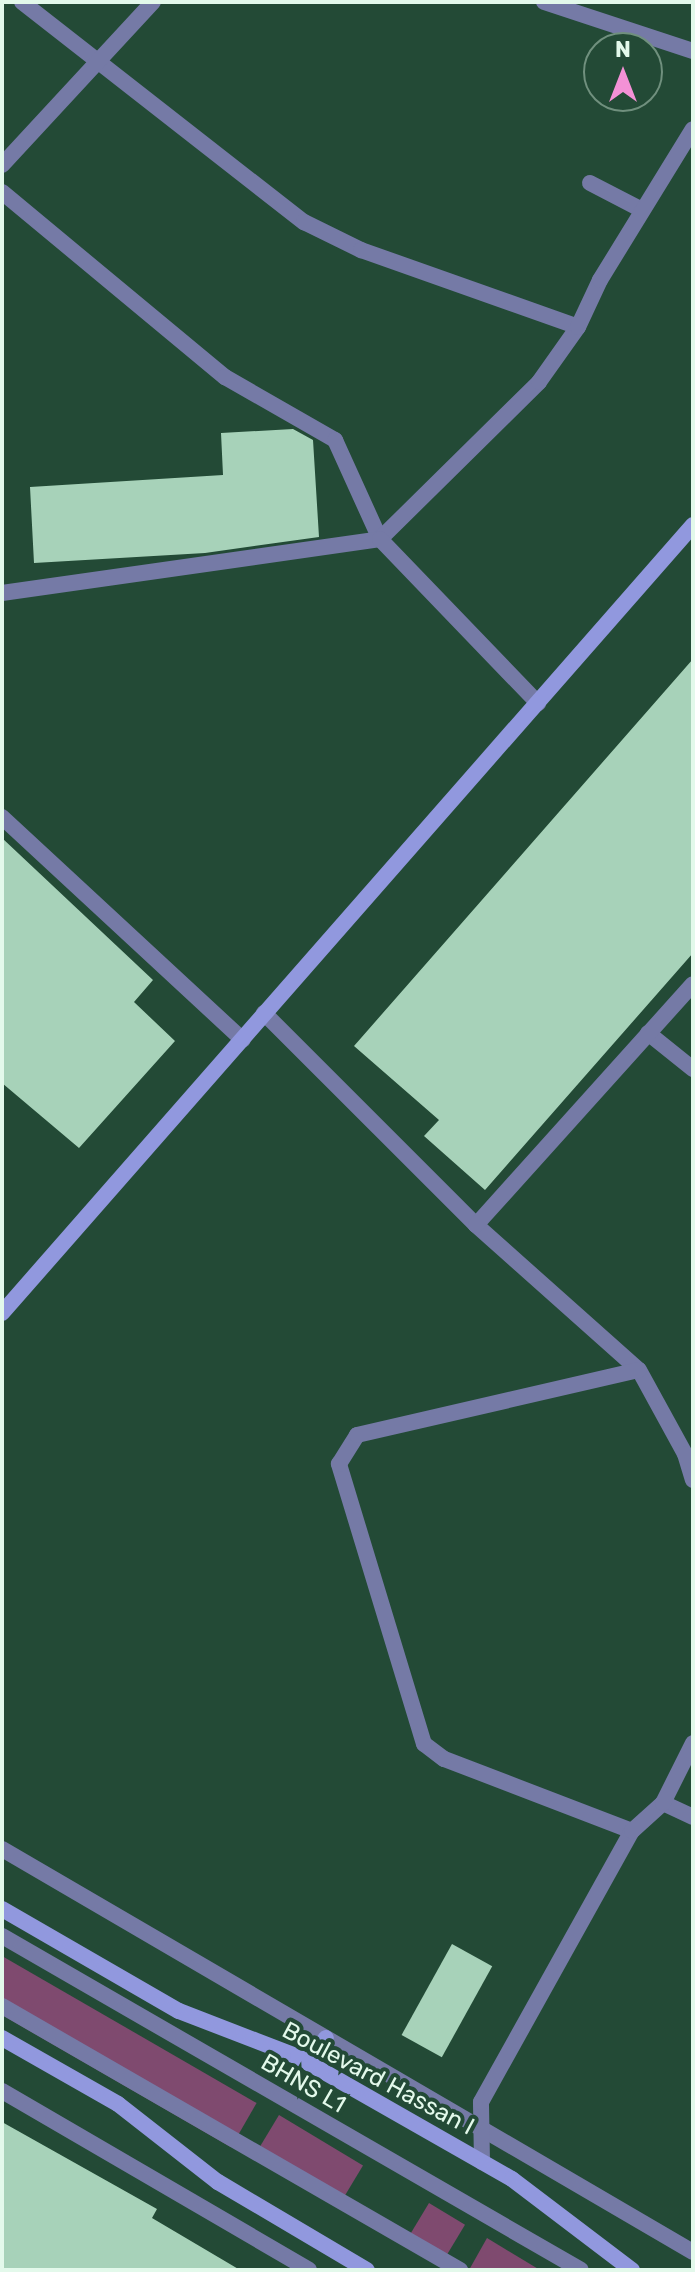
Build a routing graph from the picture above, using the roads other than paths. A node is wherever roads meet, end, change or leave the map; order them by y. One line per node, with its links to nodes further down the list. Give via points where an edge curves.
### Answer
1 (22, 2): 5 (street)
2 (153, 2): 5 (street)
3 (544, 2): 4 (street)
4 (693, 51)
5 (99, 61): 7 (street); 11 (street, via 326,235)
6 (693, 129): 10 (street)
7 (2, 165)
8 (590, 183): 10 (street)
9 (2, 192): 13 (street, via 225,377 335,440)
10 (642, 210): 11 (street)
11 (578, 327): 13 (street, via 539,382)
12 (693, 525): 15 (main road)
13 (380, 539): 14 (street); 15 (street)
14 (2, 593)
15 (538, 703): 18 (main road)
16 (2, 817): 20 (street)
17 (693, 984): 19 (street)
18 (264, 1013): 20 (main road); 22 (street)
19 (648, 1033): 21 (street); 22 (street)
20 (243, 1040): 23 (main road)
21 (693, 1069)
22 (476, 1225): 24 (street)
23 (2, 1313)
24 (639, 1370): 25 (street, via 685,1454); 29 (street, via 357,1435 339,1464 424,1744 444,1759)
25 (693, 1480)
26 (693, 1743): 27 (street)
27 (663, 1803): 28 (street); 29 (street)
28 (693, 1817)
29 (632, 1831): 38 (street, via 481,2102)
30 (2, 1849): 35 (street)
31 (2, 1909): 36 (main road, Boulevard Hassan I, via 179,2011)
32 (2, 1936): 44 (street, BHNS L1)
33 (2, 2006): 43 (street)
34 (2, 2038): 42 (main road, via 118,2104 218,2182)
35 (326, 2038): 36 (main road); 38 (street)
36 (309, 2063): 39 (main road, Boulevard Hassan I)
37 (2, 2091): 41 (street)
38 (479, 2127): 39 (street); 40 (street)
39 (482, 2162): 45 (main road, Boulevard Hassan I, via 538,2196 593,2245)
40 (693, 2252)
41 (309, 2270)
42 (367, 2270)
43 (460, 2270)
44 (581, 2270)
45 (632, 2270)

